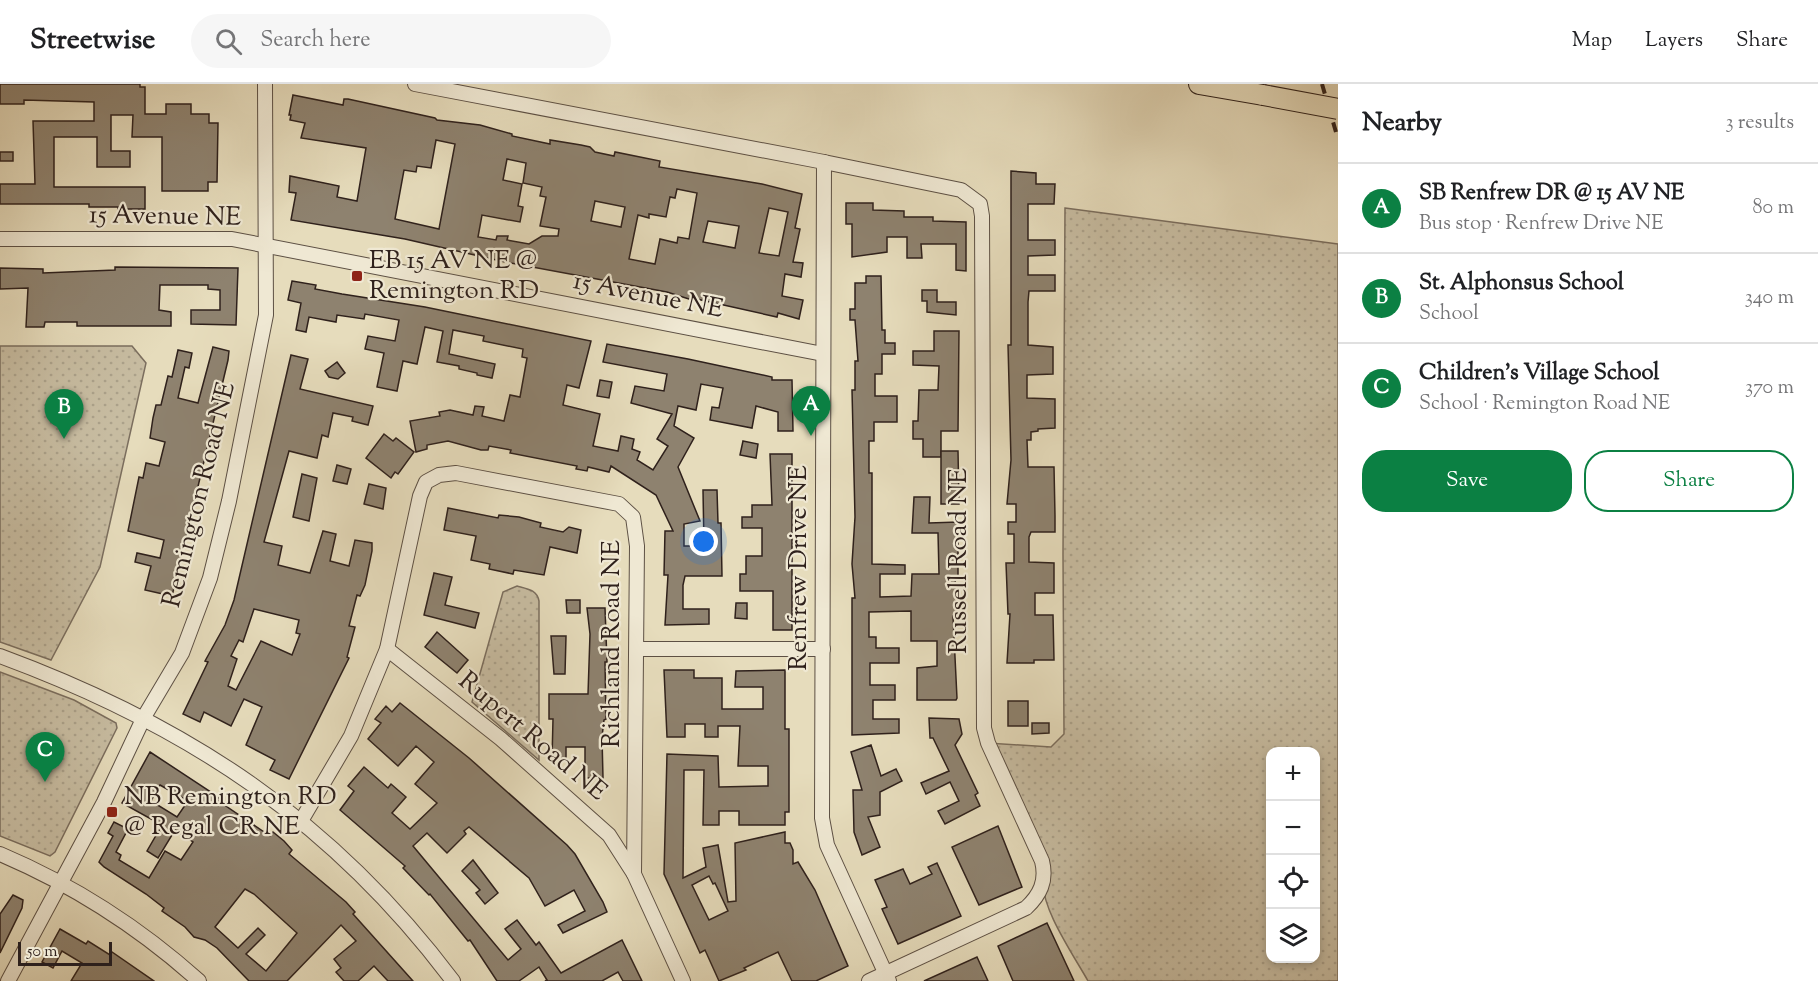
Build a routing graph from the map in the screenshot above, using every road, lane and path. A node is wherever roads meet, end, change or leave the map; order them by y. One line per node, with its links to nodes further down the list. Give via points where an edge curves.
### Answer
1 (265, 84): 7 (street, Remington Road NE)
2 (415, 84): 5 (street)
3 (1199, 84): 4 (highway, bridge)
4 (1338, 109)
5 (824, 162): 8 (street, Renfrew Drive NE); 18 (street, Russell Road NE, via 950,187 980,204 984,728 1042,861 1044,874 1042,888 1026,908)
6 (0, 239): 7 (street, 15 Avenue NE, via 232,239)
7 (266, 245): 8 (street, 15 Avenue NE); 13 (street, Remington Road NE, via 263,340 213,567 182,653)
8 (823, 354): 11 (street, Renfrew Drive NE)
9 (387, 649): 10 (street, Richland Road NE, via 420,496 426,482 456,473 619,504 627,509 636,528); 14 (street, Richland Road NE, via 351,736); 16 (street, Rupert Road NE, via 501,739 609,835)
10 (637, 649): 11 (street); 16 (street, Richland Road NE)
11 (823, 649): 18 (street, Renfrew Drive NE, via 823,833)
12 (0, 656): 13 (street)
13 (144, 717): 14 (street, via 223,764); 17 (street, Remington Road NE)
14 (301, 821): 21 (street, via 375,889)
15 (0, 854): 17 (street)
16 (634, 874): 22 (street, Richland Road NE)
17 (61, 883): 19 (street, Remington Road NE); 20 (street, via 137,931)
18 (887, 977): 23 (street)
19 (8, 981)
20 (199, 981)
21 (453, 981)
22 (683, 981)
23 (869, 981)

